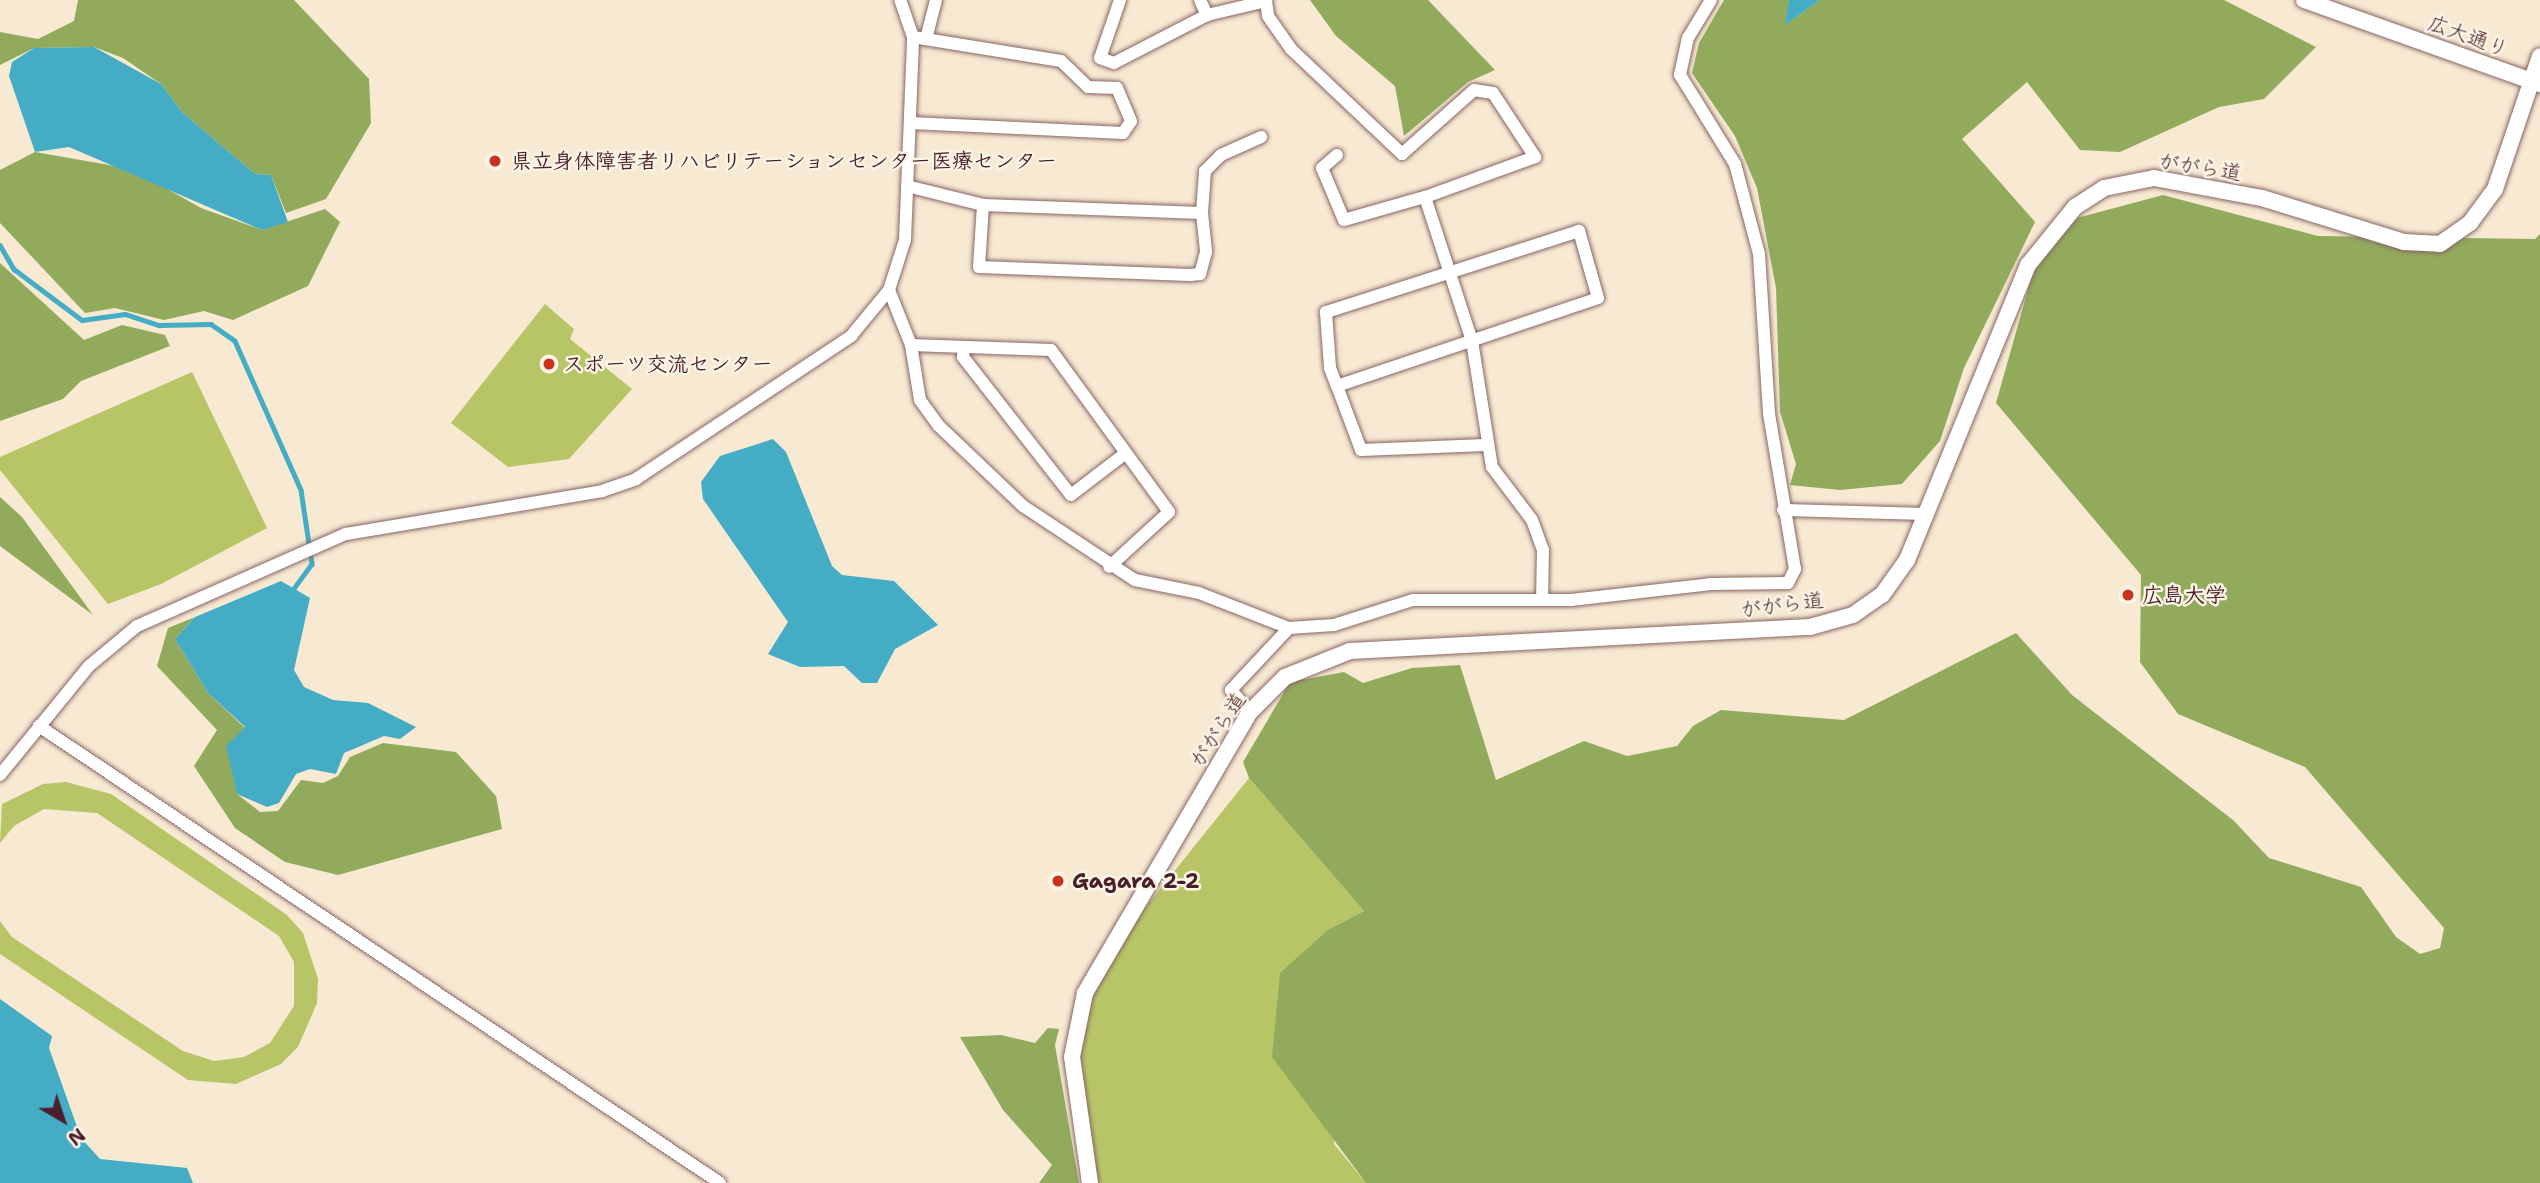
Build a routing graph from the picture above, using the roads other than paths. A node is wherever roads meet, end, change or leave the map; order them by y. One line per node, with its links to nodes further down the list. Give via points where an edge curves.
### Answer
1 (900, 0): 8 (street)
2 (936, 0): 8 (street)
3 (1120, 0): 7 (street, via 1100,58 1114,63)
4 (1200, 0): 7 (street)
5 (1711, 0): 26 (street, via 1688,38 1680,75 1690,98 1724,141 1745,192 1764,289 1769,412)
6 (2304, 0): 10 (street, 広大通り)
7 (1207, 15): 15 (street, via 1266,1 1268,16 1291,49 1402,154 1474,90 1493,93 1535,157)
8 (916, 34): 11 (street); 11 (street, via 1061,61 1088,87 1117,89 1131,121 1123,133)
9 (2540, 56): 10 (street, ががら道)
10 (2536, 82): 27 (street, ががら道, via 2495,189 2470,223 2440,244 2404,242 2262,198 2154,178 2104,188 2075,207 2028,265)
11 (911, 123): 14 (street)
12 (1261, 136): 17 (street, via 1221,155 1205,171)
13 (1337, 155): 15 (street, via 1322,168 1344,220)
14 (907, 186): 16 (street); 19 (street, via 905,240)
15 (1425, 197): 18 (street)
16 (983, 205): 17 (street); 17 (street, via 979,267 1200,274 1206,252)
17 (1202, 214)
18 (1448, 269): 20 (street); 20 (street, via 1579,232 1598,298); 23 (street, via 1326,312)
19 (889, 290): 21 (street); 32 (street, via 851,336 800,375 636,479 327,542 116,639)
20 (1472, 341): 23 (street); 24 (street)
21 (911, 345): 22 (street); 28 (street, via 920,400 939,426 1023,506)
22 (964, 347): 25 (street, via 1051,350); 25 (street, via 963,357 1071,495)
23 (1337, 386): 24 (street, via 1361,450)
24 (1485, 445): 29 (street, via 1492,467 1532,520 1543,550)
25 (1126, 453): 28 (street, via 1169,512)
26 (1783, 510): 27 (street); 29 (street, via 1795,569 1788,583)
27 (1928, 514): 31 (street, ががら道, via 1882,594 1853,615 1810,627 1350,651 1285,677)
28 (1108, 567): 30 (street)
29 (1542, 600): 30 (street, via 1413,600 1334,625)
30 (1289, 628): 31 (street, via 1231,690)
31 (1250, 712): 35 (street, ががら道, via 1078,1014 1072,1058)
32 (39, 726): 33 (street); 34 (street)
33 (0, 775)
34 (720, 1183)
35 (1090, 1183)

